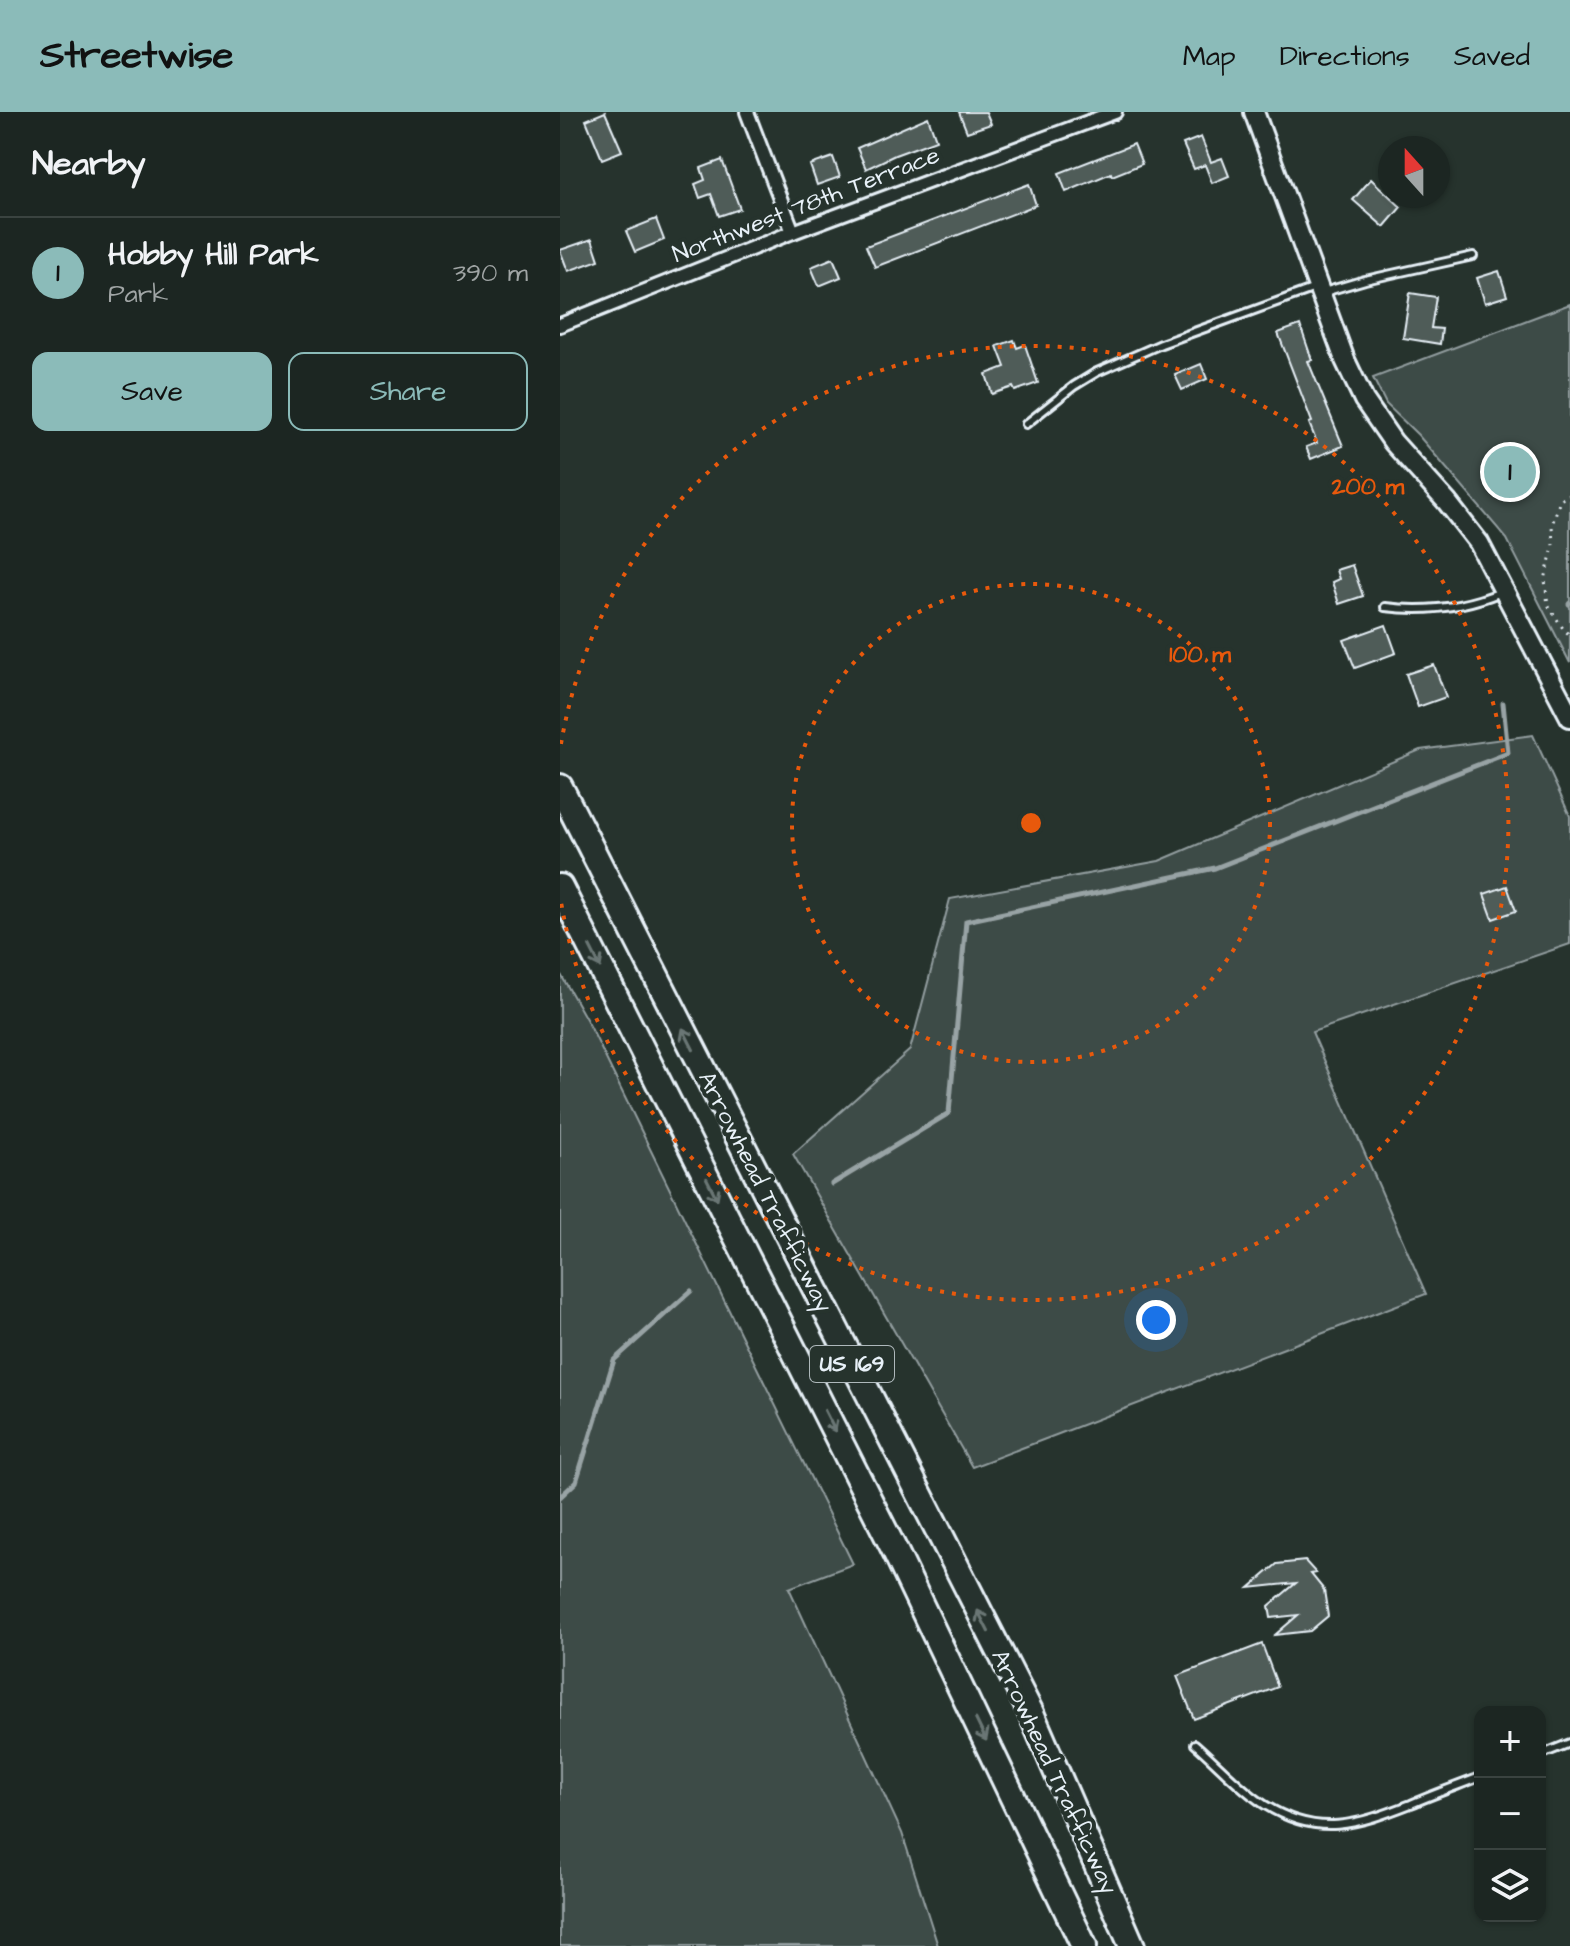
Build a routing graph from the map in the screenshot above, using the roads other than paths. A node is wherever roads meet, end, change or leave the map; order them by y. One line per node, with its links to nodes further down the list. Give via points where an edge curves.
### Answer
1 (747, 112): 4 (street)
2 (1115, 112): 4 (street, Northwest 78th Terrace)
3 (1254, 112): 6 (street)
4 (793, 232): 7 (street, Northwest 78th Terrace)
5 (1473, 256): 6 (lane)
6 (1320, 290): 8 (lane, via 1161,344 1097,372); 9 (street, via 1364,400 1479,543)
7 (560, 325)
8 (1026, 424)
9 (1504, 591): 10 (lane, via 1438,609); 11 (street)
10 (1385, 607)
11 (1570, 717)
12 (560, 787): 19 (highway, Arrowhead Trafficway / US 169, one-way to 12, via 1031,1713)
13 (560, 887): 18 (highway, Arrowhead Trafficway / US 169, one-way to 18, via 896,1553)
14 (1570, 1743): 16 (lane)
15 (1195, 1744): 17 (lane, via 1263,1804 1321,1826 1367,1821)
16 (1546, 1753)
17 (1477, 1778)
18 (1084, 1946)
19 (1132, 1946)

